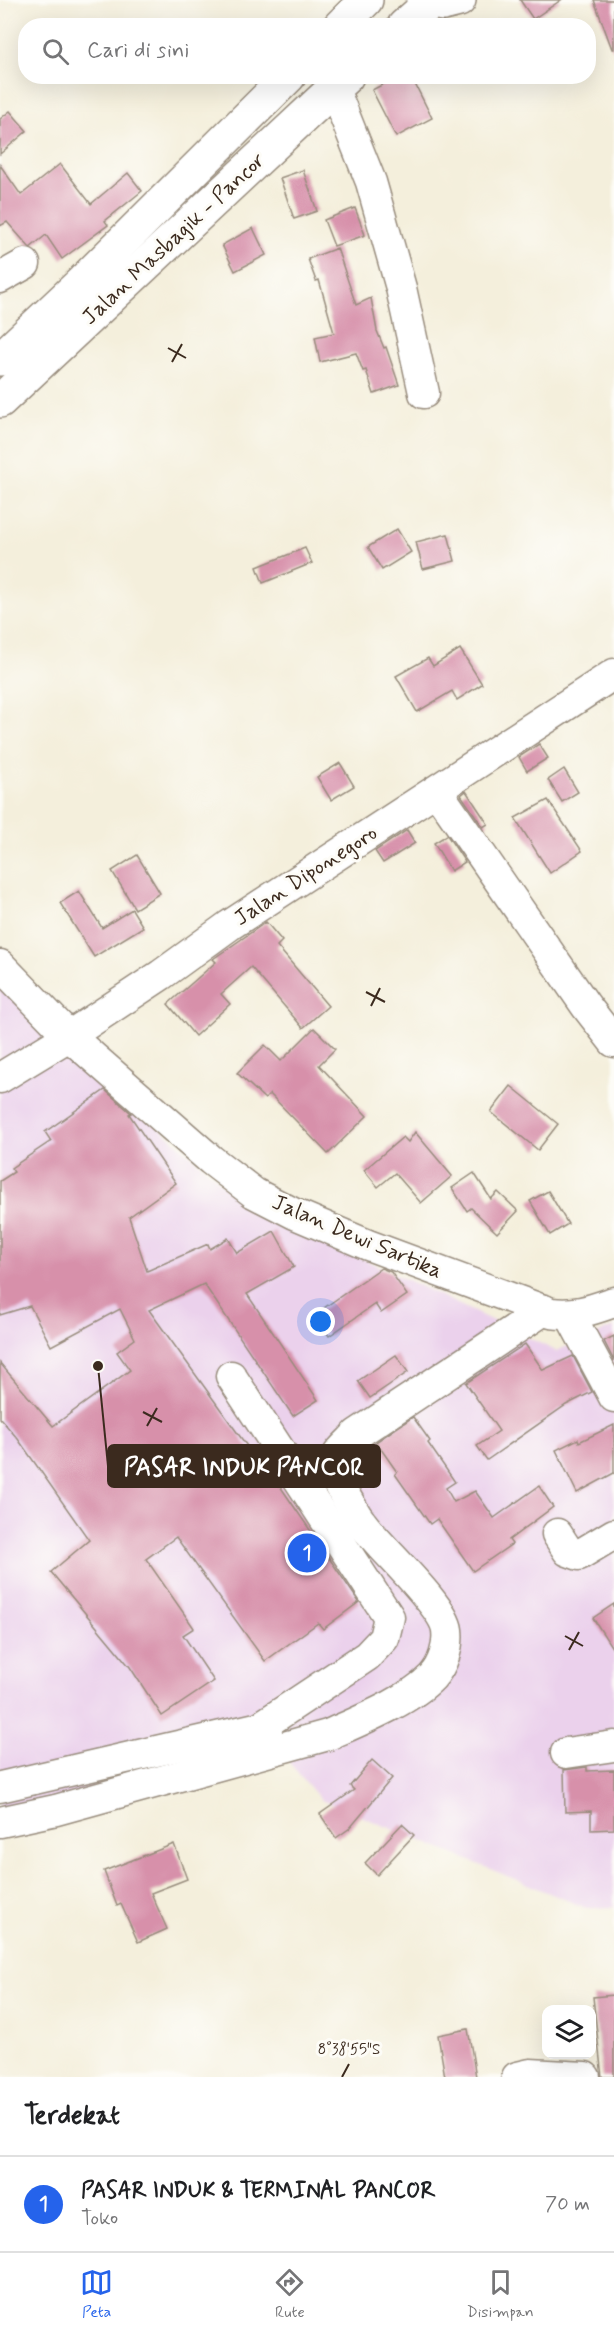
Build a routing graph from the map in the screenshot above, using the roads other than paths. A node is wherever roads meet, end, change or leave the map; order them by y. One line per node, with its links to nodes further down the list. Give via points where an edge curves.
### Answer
1 (366, 0): 3 (main road)
2 (438, 1): 4 (main road)
3 (348, 18)
4 (415, 18)
5 (281, 84): 8 (main road, Jalan Masbagik - Pancor)
6 (340, 84): 10 (main road, Jalan Masbagik - Pancor)
7 (341, 84): 9 (street, via 401,288)
8 (0, 359)
9 (424, 393)
10 (0, 401)
11 (614, 674): 12 (street, Jalan Diponegoro)
12 (437, 791): 14 (street, Jalan Diponegoro, via 230,925); 15 (street)
13 (0, 965): 14 (street, Jalan Dewi Sartika)
14 (69, 1036): 16 (street, Jalan Diponegoro); 18 (street, Jalan Dewi Sartika, via 254,1193 368,1245)
15 (614, 1042)
16 (0, 1078)
17 (614, 1302): 18 (street, via 590,1311)
18 (557, 1313): 20 (street); 23 (street, via 357,1434 334,1463 335,1478 362,1524 438,1612 447,1629 441,1663 432,1677 366,1718 328,1735)
19 (231, 1376): 23 (street, via 389,1617 384,1638 367,1656)
20 (614, 1397)
21 (557, 1533): 22 (street, via 568,1551 579,1556)
22 (614, 1534)
23 (268, 1738): 26 (street); 27 (street, via 56,1810)
24 (614, 1746): 25 (street)
25 (566, 1753)
26 (0, 1787)
27 (0, 1822)
28 (517, 2077): 29 (street)
29 (585, 2077)

